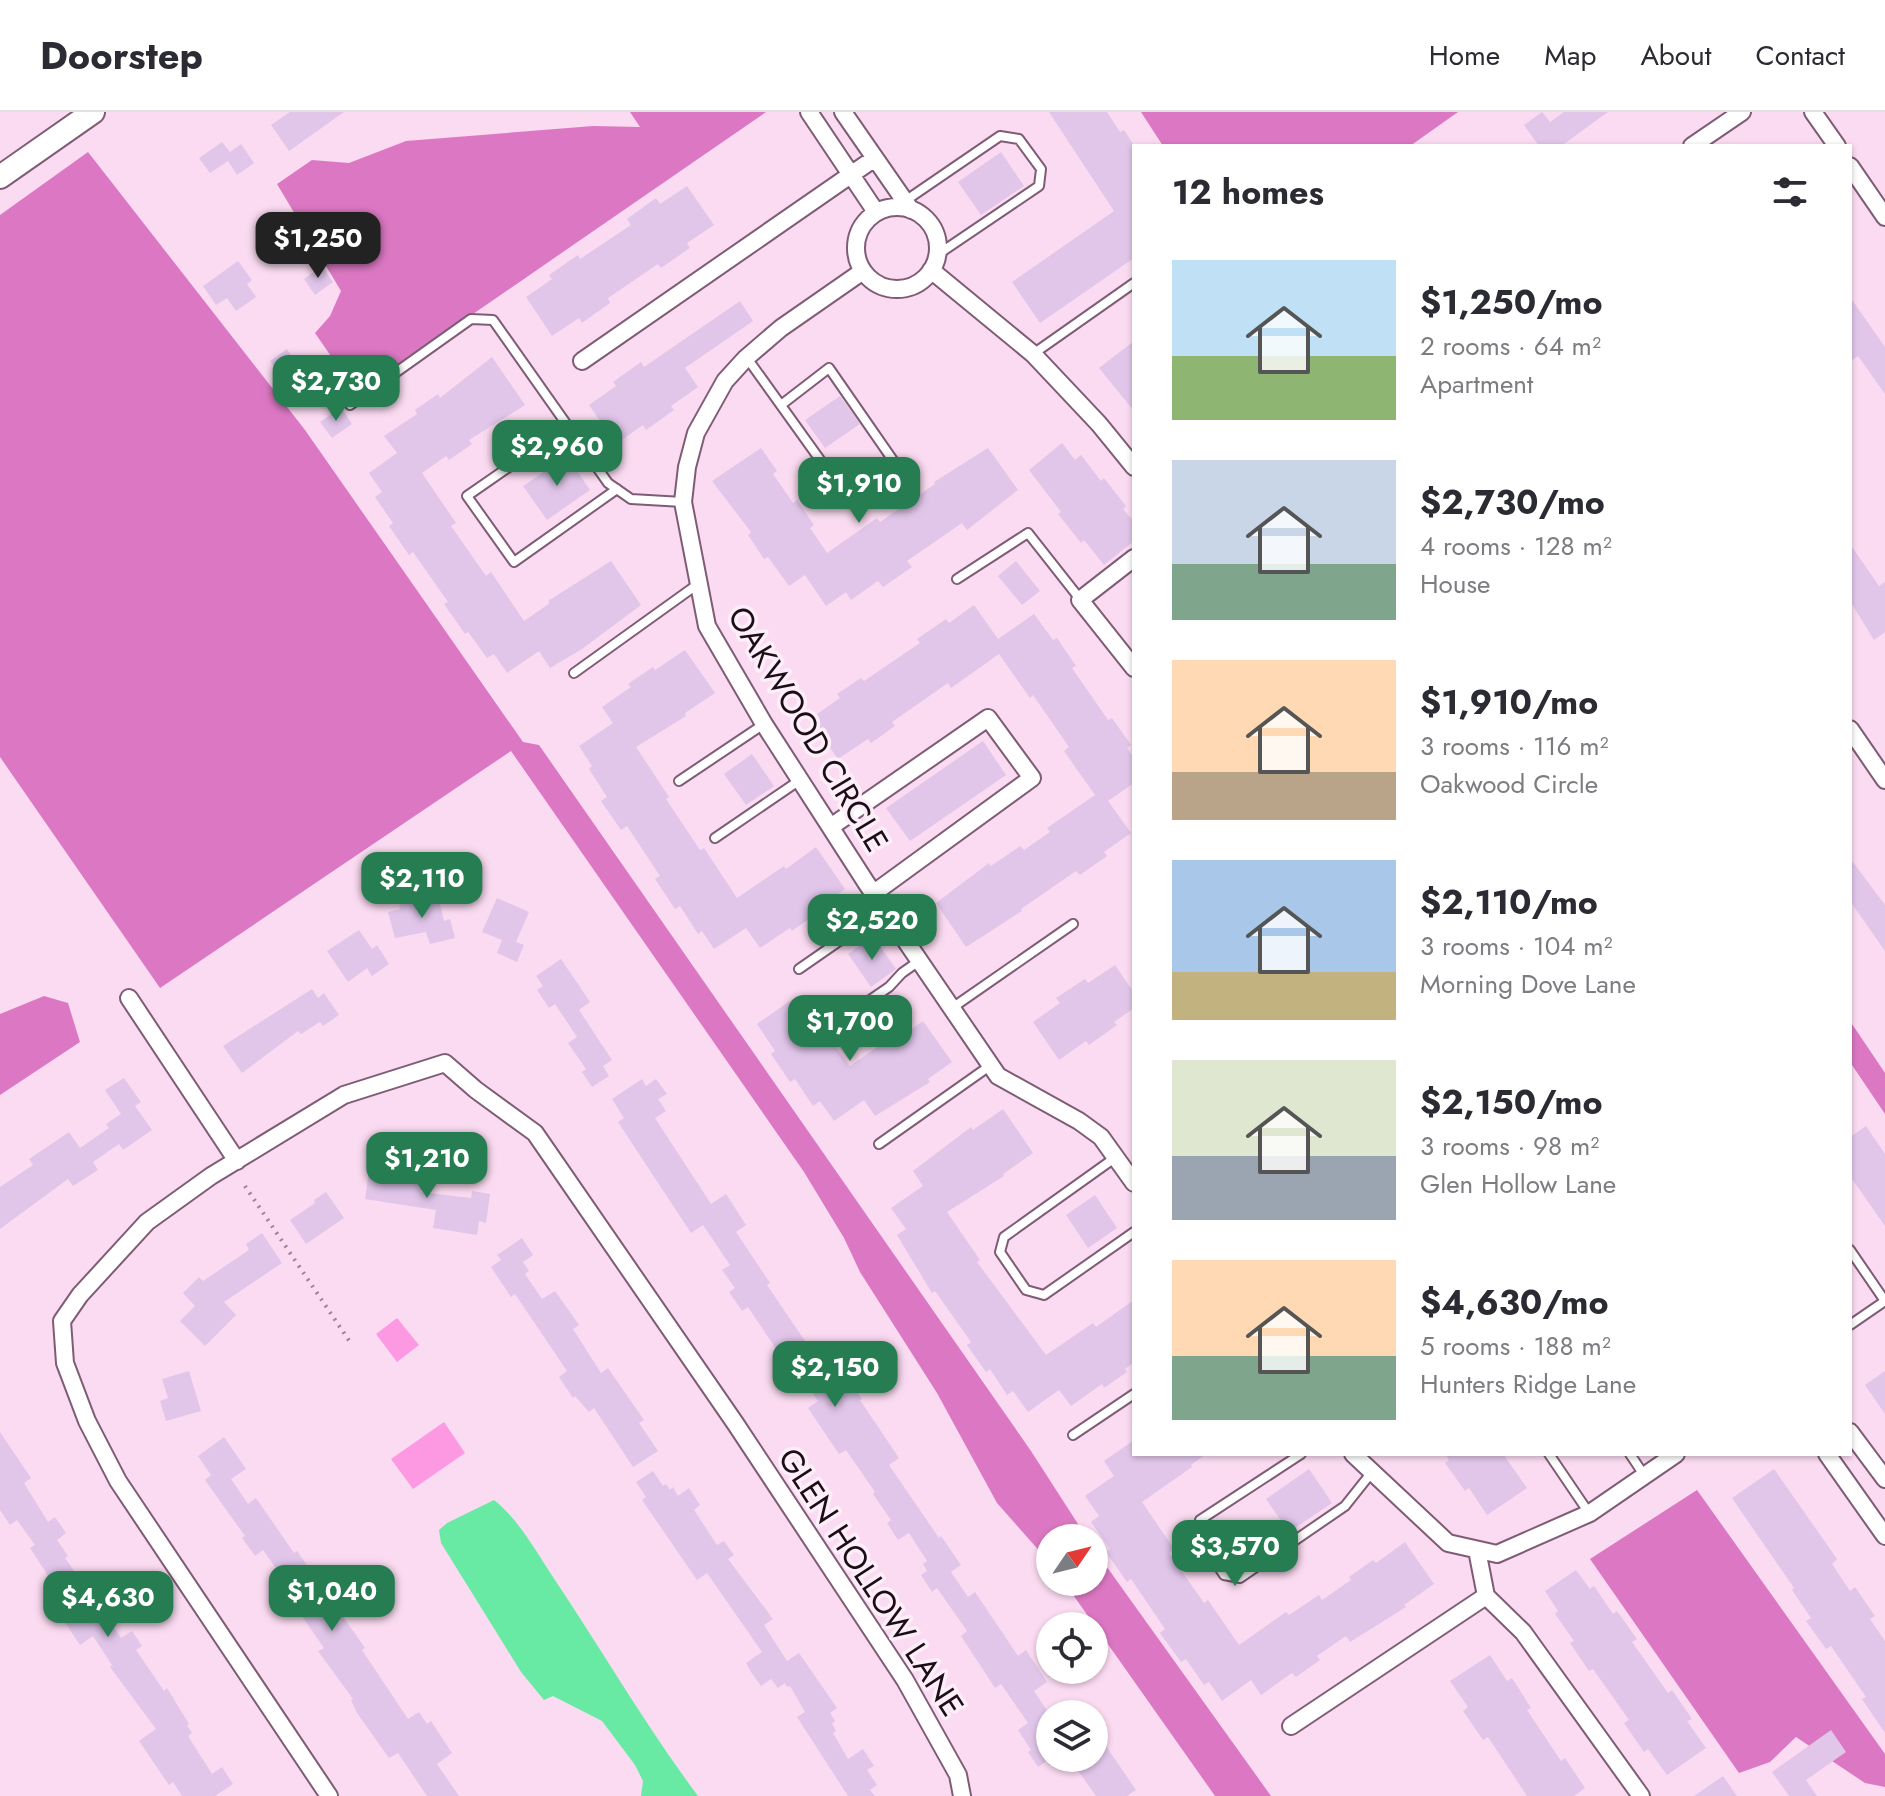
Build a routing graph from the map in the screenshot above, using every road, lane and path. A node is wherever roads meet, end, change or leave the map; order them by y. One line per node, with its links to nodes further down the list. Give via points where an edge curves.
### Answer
1 (93, 112): 11 (main road)
2 (809, 112): 10 (street)
3 (843, 112): 8 (street)
4 (1742, 112): 6 (street)
5 (1813, 112): 7 (street)
6 (1695, 144)
7 (1836, 144)
8 (875, 158): 10 (street); 12 (street)
9 (1852, 169): 14 (street)
10 (851, 175): 13 (street); 20 (street)
11 (0, 177)
12 (908, 206): 13 (street); 15 (street, via 934,231); 15 (lane, via 1000,136 1019,139 1041,169 1039,186)
13 (876, 212): 16 (street, via 866,219 856,244)
14 (1885, 217)
15 (934, 262): 16 (street, via 922,280 896,289 871,280); 18 (street)
16 (863, 271): 19 (street, OAKWOOD CIRCLE)
17 (1132, 284): 18 (lane)
18 (1033, 354): 24 (street)
19 (746, 358): 22 (lane); 27 (street, OAKWOOD CIRCLE, via 725,381 696,433)
20 (582, 361)
21 (350, 405): 23 (lane, via 471,319 493,320)
22 (781, 405): 25 (lane, via 829,368); 28 (lane)
23 (568, 426): 26 (lane); 26 (lane, via 467,496 514,562)
24 (1132, 465)
25 (899, 469)
26 (617, 489): 27 (lane, via 631,499)
27 (683, 502): 31 (street, OAKWOOD CIRCLE)
28 (851, 503)
29 (1132, 560): 32 (street)
30 (957, 579): 32 (lane, via 1028,533)
31 (699, 583): 34 (lane); 35 (street, OAKWOOD CIRCLE, via 707,626)
32 (1080, 600): 33 (street)
33 (1132, 665)
34 (574, 673)
35 (764, 724): 37 (street, OAKWOOD CIRCLE); 39 (lane)
36 (1852, 732): 38 (street)
37 (800, 780): 40 (street, OAKWOOD CIRCLE); 41 (lane)
38 (1885, 780)
39 (679, 781)
40 (832, 826): 42 (street, OAKWOOD CIRCLE); 42 (street, via 988,718 1032,778)
41 (715, 838)
42 (874, 893): 43 (street, OAKWOOD CIRCLE)
43 (885, 910): 45 (street, OAKWOOD CIRCLE); 46 (lane)
44 (1073, 924): 48 (lane)
45 (920, 961): 48 (street, OAKWOOD CIRCLE); 49 (lane)
46 (799, 969)
47 (129, 998): 53 (street)
48 (952, 1008): 50 (street, OAKWOOD CIRCLE)
49 (835, 1024)
50 (991, 1065): 51 (lane); 52 (street, OAKWOOD CIRCLE, via 998,1076 1101,1137)
51 (879, 1144)
52 (1117, 1157): 54 (street, OAKWOOD CIRCLE); 56 (lane, via 1004,1237 1000,1252 1026,1290 1044,1295)
53 (237, 1161): 77 (street, via 147,1222 80,1295 62,1321 65,1363 118,1481); 78 (street, GLEN HOLLOW LANE, via 344,1095 445,1063 535,1133 905,1680 958,1775)
54 (1132, 1180)
55 (245, 1186): 59 (path)
56 (1132, 1233)
57 (1852, 1253): 58 (lane, via 1885,1301)
58 (1852, 1324)
59 (350, 1342)
60 (1132, 1395): 61 (lane)
61 (1073, 1435)
62 (1852, 1435): 71 (street)
63 (1298, 1456): 69 (lane, via 1200,1520 1197,1534 1224,1575 1240,1578 1345,1506)
64 (1355, 1456): 69 (street)
65 (1550, 1456): 72 (lane)
66 (1631, 1456): 70 (lane)
67 (1673, 1456): 70 (street)
68 (1828, 1456): 73 (street)
69 (1372, 1472): 74 (street, via 1448,1543)
70 (1644, 1475): 72 (street)
71 (1885, 1479)
72 (1590, 1513): 74 (street, via 1497,1554)
73 (1883, 1531)
74 (1477, 1550): 75 (street)
75 (1486, 1596): 76 (street); 79 (street, via 1523,1632)
76 (1291, 1726)
77 (329, 1796)
78 (962, 1796)
79 (1641, 1796)

